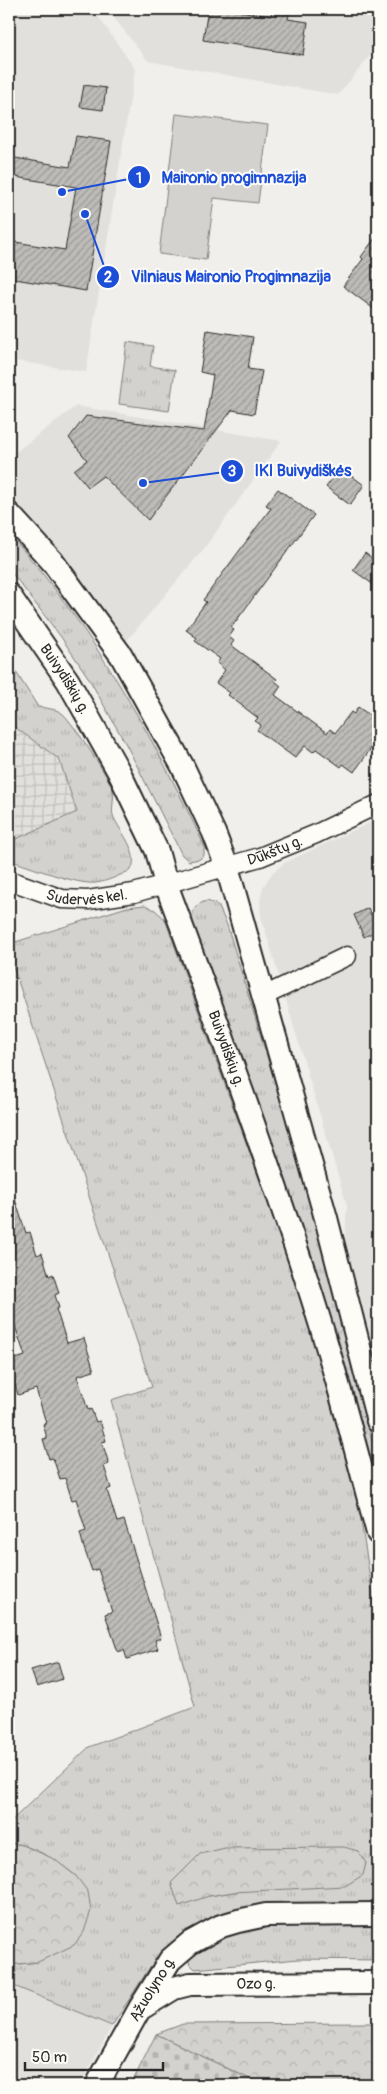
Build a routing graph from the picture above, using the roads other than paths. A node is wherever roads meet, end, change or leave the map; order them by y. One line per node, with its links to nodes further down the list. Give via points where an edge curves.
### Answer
1 (9, 514): 4 (main road, via 52,561 120,655 183,767)
2 (9, 594): 6 (main road, Buivydiškių g., via 63,673 119,772 157,851)
3 (378, 804): 4 (street, Dūkštų g., via 316,834)
4 (227, 867): 6 (street, Dūkštų g.); 8 (main road)
5 (9, 880): 6 (street, Sudervės kel., via 62,899 88,900)
6 (166, 884): 10 (main road, Buivydiškių g., via 305,1275)
7 (347, 956): 8 (street)
8 (264, 996): 9 (main road)
9 (378, 1421)
10 (378, 1533)
11 (378, 1914): 13 (main road, Ąžuolyno g., via 276,1915 221,1926 190,1943 170,1960)
12 (378, 1983): 13 (main road, Ozo g., via 190,1984 174,1988)
13 (140, 2008): 14 (main road, Ąžuolyno g.)
14 (97, 2085)

